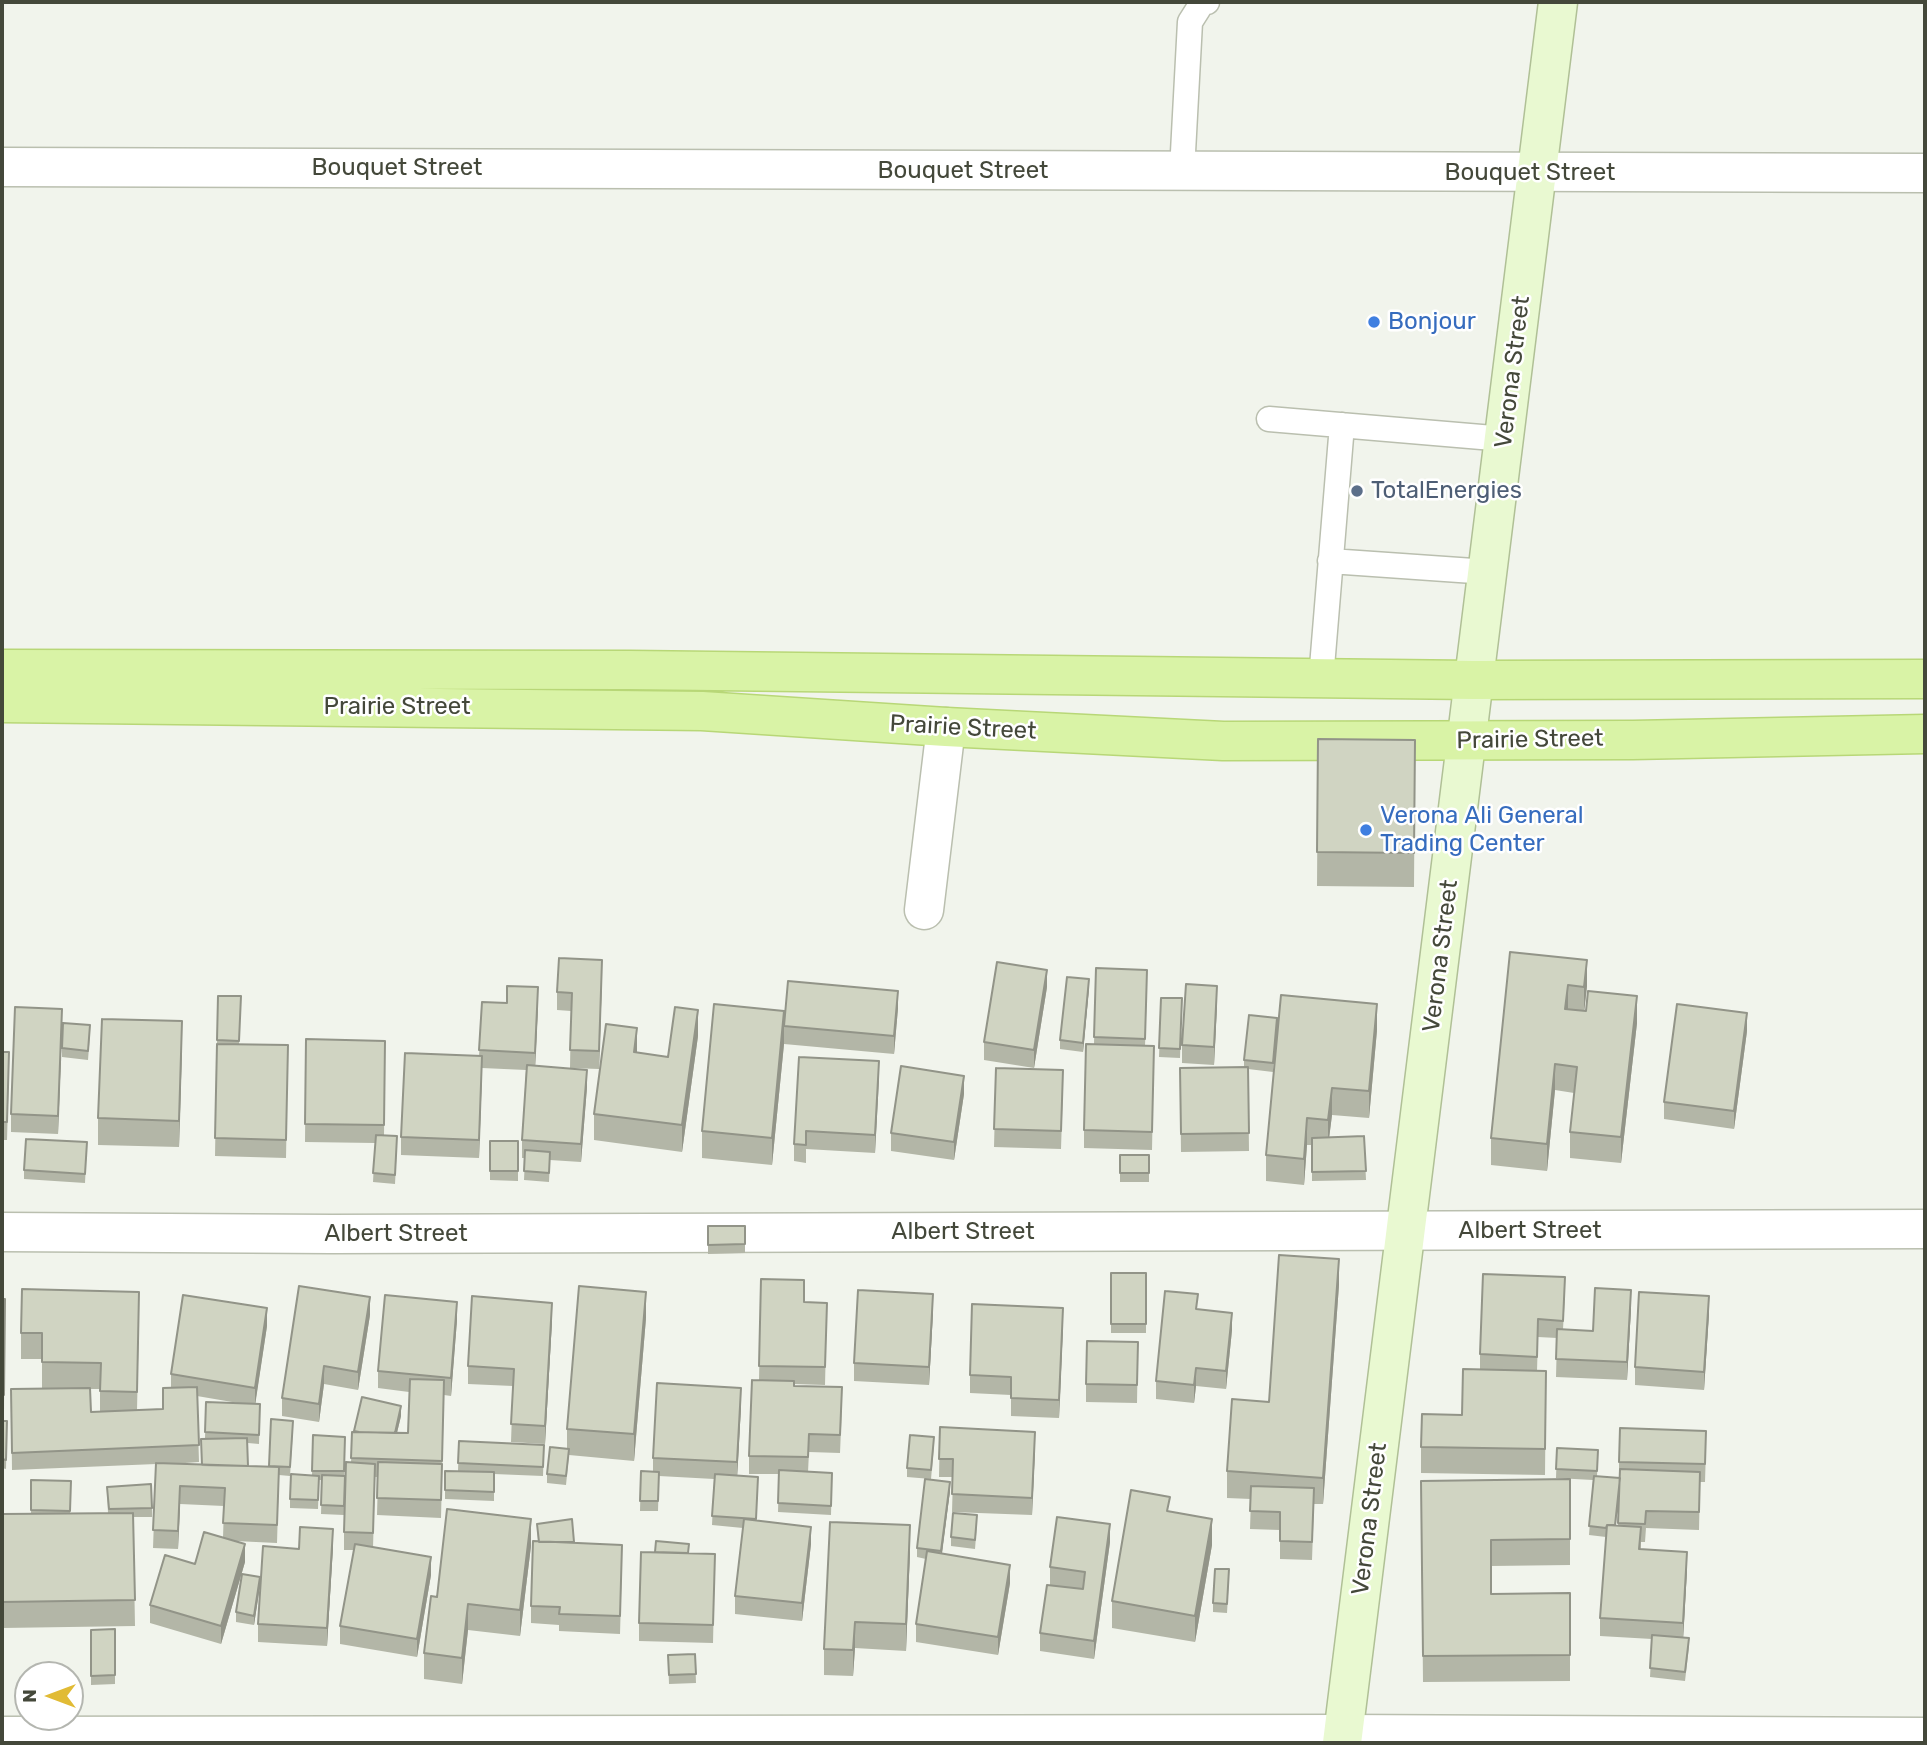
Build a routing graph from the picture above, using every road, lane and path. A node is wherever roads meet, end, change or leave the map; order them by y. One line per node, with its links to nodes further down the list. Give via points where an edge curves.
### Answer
1 (1207, 2): 4 (lane, via 1190,22)
2 (1558, 2): 5 (main road, Verona Street)
3 (2, 167): 4 (street, Bouquet Street)
4 (1182, 172): 5 (street, Bouquet Street)
5 (1536, 173): 6 (street, Bouquet Street); 9 (main road, Verona Street)
6 (1925, 173)
7 (1269, 419): 8 (lane)
8 (1342, 425): 9 (lane); 10 (lane)
9 (1505, 439): 11 (main road, Verona Street)
10 (1330, 561): 11 (lane); 13 (lane)
11 (1488, 572): 15 (main road, Verona Street)
12 (2, 668): 13 (main road, Prairie Street)
13 (1321, 679): 15 (main road, Prairie Street)
14 (1925, 679): 15 (main road, Prairie Street)
15 (1473, 680): 19 (main road, Verona Street)
16 (2, 703): 17 (main road, Prairie Street, via 634,709)
17 (947, 727): 19 (main road, Prairie Street, via 1223,741); 20 (street)
18 (1925, 734): 19 (main road, Prairie Street)
19 (1467, 741): 22 (main road, Verona Street)
20 (924, 910)
21 (1925, 1229): 22 (street, Albert Street)
22 (1405, 1231): 23 (street, Albert Street); 26 (main road, Verona Street)
23 (2, 1232)
24 (2, 1736): 27 (street)
25 (1925, 1737): 26 (street)
26 (1343, 1738): 29 (street)
27 (713, 1739): 28 (street)
28 (820, 1739): 29 (street)
29 (1105, 1739)

